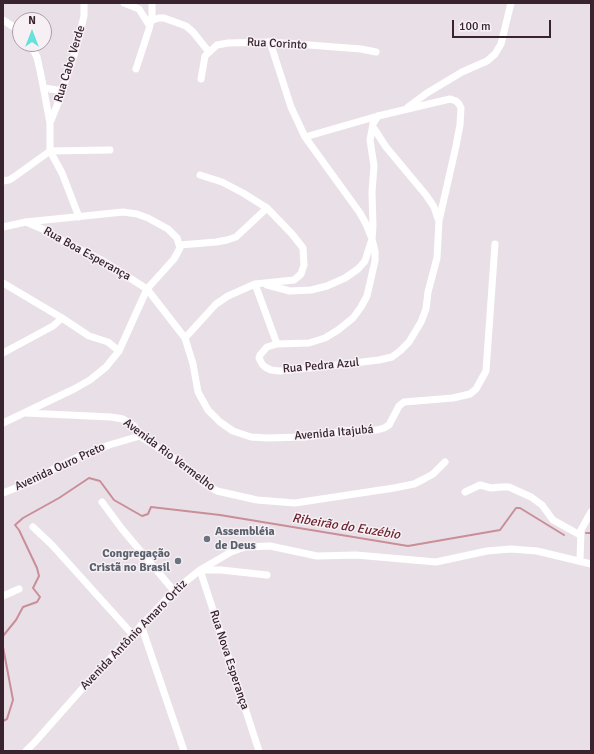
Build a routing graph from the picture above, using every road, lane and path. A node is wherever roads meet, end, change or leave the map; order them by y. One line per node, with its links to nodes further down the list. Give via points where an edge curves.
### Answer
1 (84, 3): 15 (street, Rua Cabo Verde, via 82,25)
2 (124, 3): 6 (street, via 139,9)
3 (152, 3): 6 (street)
4 (511, 3): 16 (street, via 501,44 495,54 487,62 462,72)
5 (3, 20): 7 (street)
6 (150, 23): 10 (street, via 164,18 186,26); 12 (street)
7 (12, 26)
8 (270, 42): 10 (street, Rua Corinto, via 228,43 217,45); 11 (street, Rua Corinto); 20 (street, Rua Pedra Azul, via 291,107)
9 (34, 52): 14 (street)
10 (209, 52): 13 (street, via 205,56)
11 (376, 52)
12 (136, 69)
13 (201, 79)
14 (44, 88): 15 (street); 18 (street)
15 (63, 89): 18 (street, Rua Cabo Verde)
16 (404, 110): 17 (street); 27 (street, via 450,99 456,101 461,108 460,125)
17 (378, 116): 19 (street); 20 (street)
18 (50, 123): 22 (street)
19 (373, 127): 27 (street, via 386,147 426,195 434,207); 30 (street, via 370,140 374,166)
20 (305, 137): 30 (street, Rua Pedra Azul, via 360,213)
21 (110, 150): 22 (street)
22 (50, 151): 24 (street, via 14,177); 26 (street, via 62,173)
23 (200, 175): 25 (street, via 222,182)
24 (3, 181)
25 (267, 208): 32 (street, via 236,236 227,240); 34 (street, via 303,248 304,265 301,274 294,280)
26 (79, 217): 28 (street); 32 (street, via 123,212 137,214 168,229)
27 (438, 221): 38 (street, Rua Pedra Azul, via 437,258 426,309 409,342 400,351 392,357 379,360 329,366 280,370 265,367 259,358 260,355 267,347)
28 (26, 222): 29 (street); 35 (street, Rua Boa Esperança, via 103,261)
29 (3, 227)
30 (372, 238): 34 (street, via 365,261 358,269 327,286 290,291); 38 (street, Rua Pedra Azul, via 374,271 367,296 353,318 325,338 309,343)
31 (495, 244): 37 (street, Avenida Itajubá, via 486,371 480,383 470,394 463,396 404,402 399,406 389,425 384,428 370,431 345,430 305,437 267,438 251,437 233,431 208,410 198,392)
32 (180, 245): 35 (street, via 174,259)
33 (3, 283): 36 (street)
34 (258, 283): 37 (street, via 216,304); 38 (street)
35 (147, 289): 37 (street, Rua Boa Esperança); 39 (street)
36 (62, 318): 39 (street, via 88,336 108,342); 40 (street, via 53,326)
37 (185, 338)
38 (277, 344)
39 (119, 351): 41 (street, via 106,367 90,380)
40 (3, 353)
41 (26, 413): 42 (street); 43 (street, Avenida Rio Vermelho, via 123,419 134,426)
42 (3, 423)
43 (140, 436): 44 (street, Avenida Rio Vermelho, via 217,491 257,500 295,503 414,484 433,474); 46 (street, Avenida Ouro Preto, via 76,458 36,480)
44 (445, 462)
45 (465, 492): 51 (street, via 480,485 491,488 509,487 531,497 542,505 553,520)
46 (5, 493): 47 (street)
47 (3, 499)
48 (102, 502): 57 (street)
49 (591, 512): 51 (street, via 583,524)
50 (33, 527): 60 (street)
51 (580, 535): 52 (street)
52 (580, 561): 53 (street, Avenida Antônio Amaro Ortiz); 54 (street, Avenida Antônio Amaro Ortiz, via 511,548 436,562 356,555 317,556 259,546 231,552)
53 (591, 564)
54 (200, 570): 55 (street); 57 (street, Avenida Antônio Amaro Ortiz); 63 (street, Rua Nova Esperança)
55 (267, 575)
56 (19, 589): 58 (street)
57 (174, 591): 59 (street, Avenida Antônio Amaro Ortiz)
58 (3, 596)
59 (141, 625): 60 (street, Avenida Antônio Amaro Ortiz); 62 (street)
60 (133, 635): 61 (street, Avenida Antônio Amaro Ortiz)
61 (26, 751)
62 (184, 751)
63 (259, 751)

